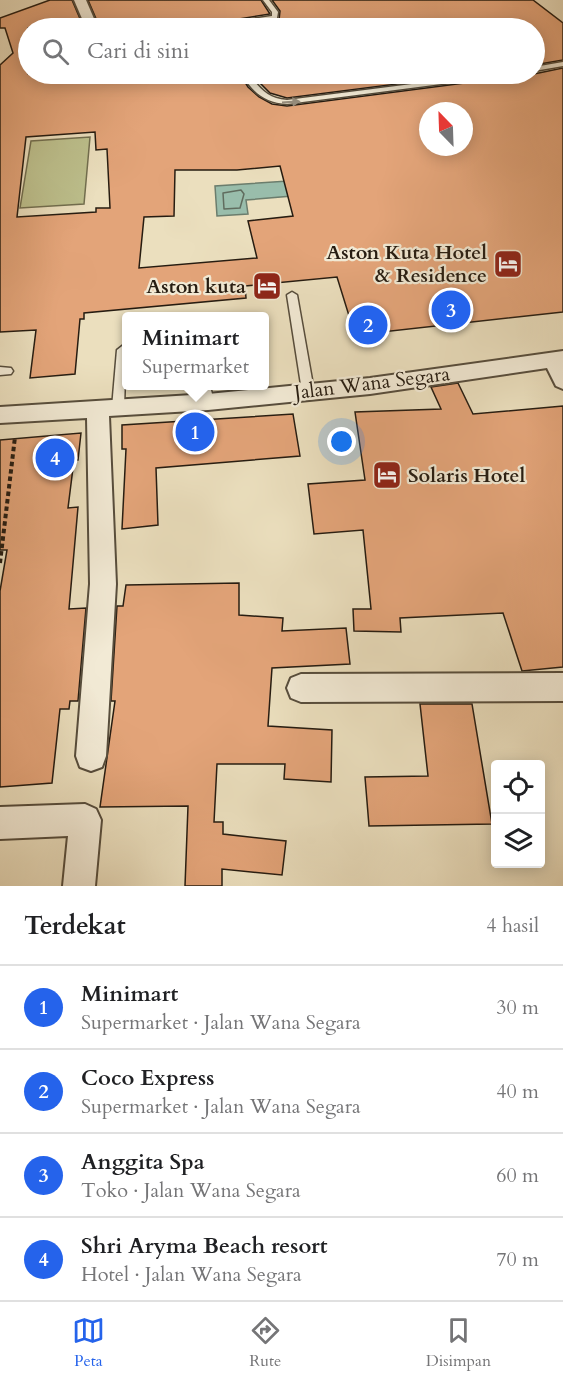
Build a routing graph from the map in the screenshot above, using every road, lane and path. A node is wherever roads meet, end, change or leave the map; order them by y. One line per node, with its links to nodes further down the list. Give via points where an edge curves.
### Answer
1 (80, 0): 3 (street)
2 (266, 0): 4 (lane, via 275,12 275,17)
3 (88, 18)
4 (269, 18)
5 (563, 64): 6 (lane)
6 (545, 67)
7 (253, 84): 8 (lane, one-way to 8, via 264,97 277,102)
8 (422, 84)
9 (292, 295): 13 (lane)
10 (122, 350): 15 (lane)
11 (559, 359): 12 (street); 13 (street, Jalan Wana Segara)
12 (563, 381)
13 (308, 391): 14 (street, Jalan Wana Segara)
14 (207, 394): 15 (street, Jalan Wana Segara)
15 (108, 408): 16 (street, Jalan Wana Segara); 20 (street, via 103,584)
16 (8, 421): 17 (path)
17 (0, 563)
18 (563, 687): 19 (street)
19 (302, 688)
20 (91, 756)
21 (0, 823): 22 (street, via 85,820)
22 (79, 886)

